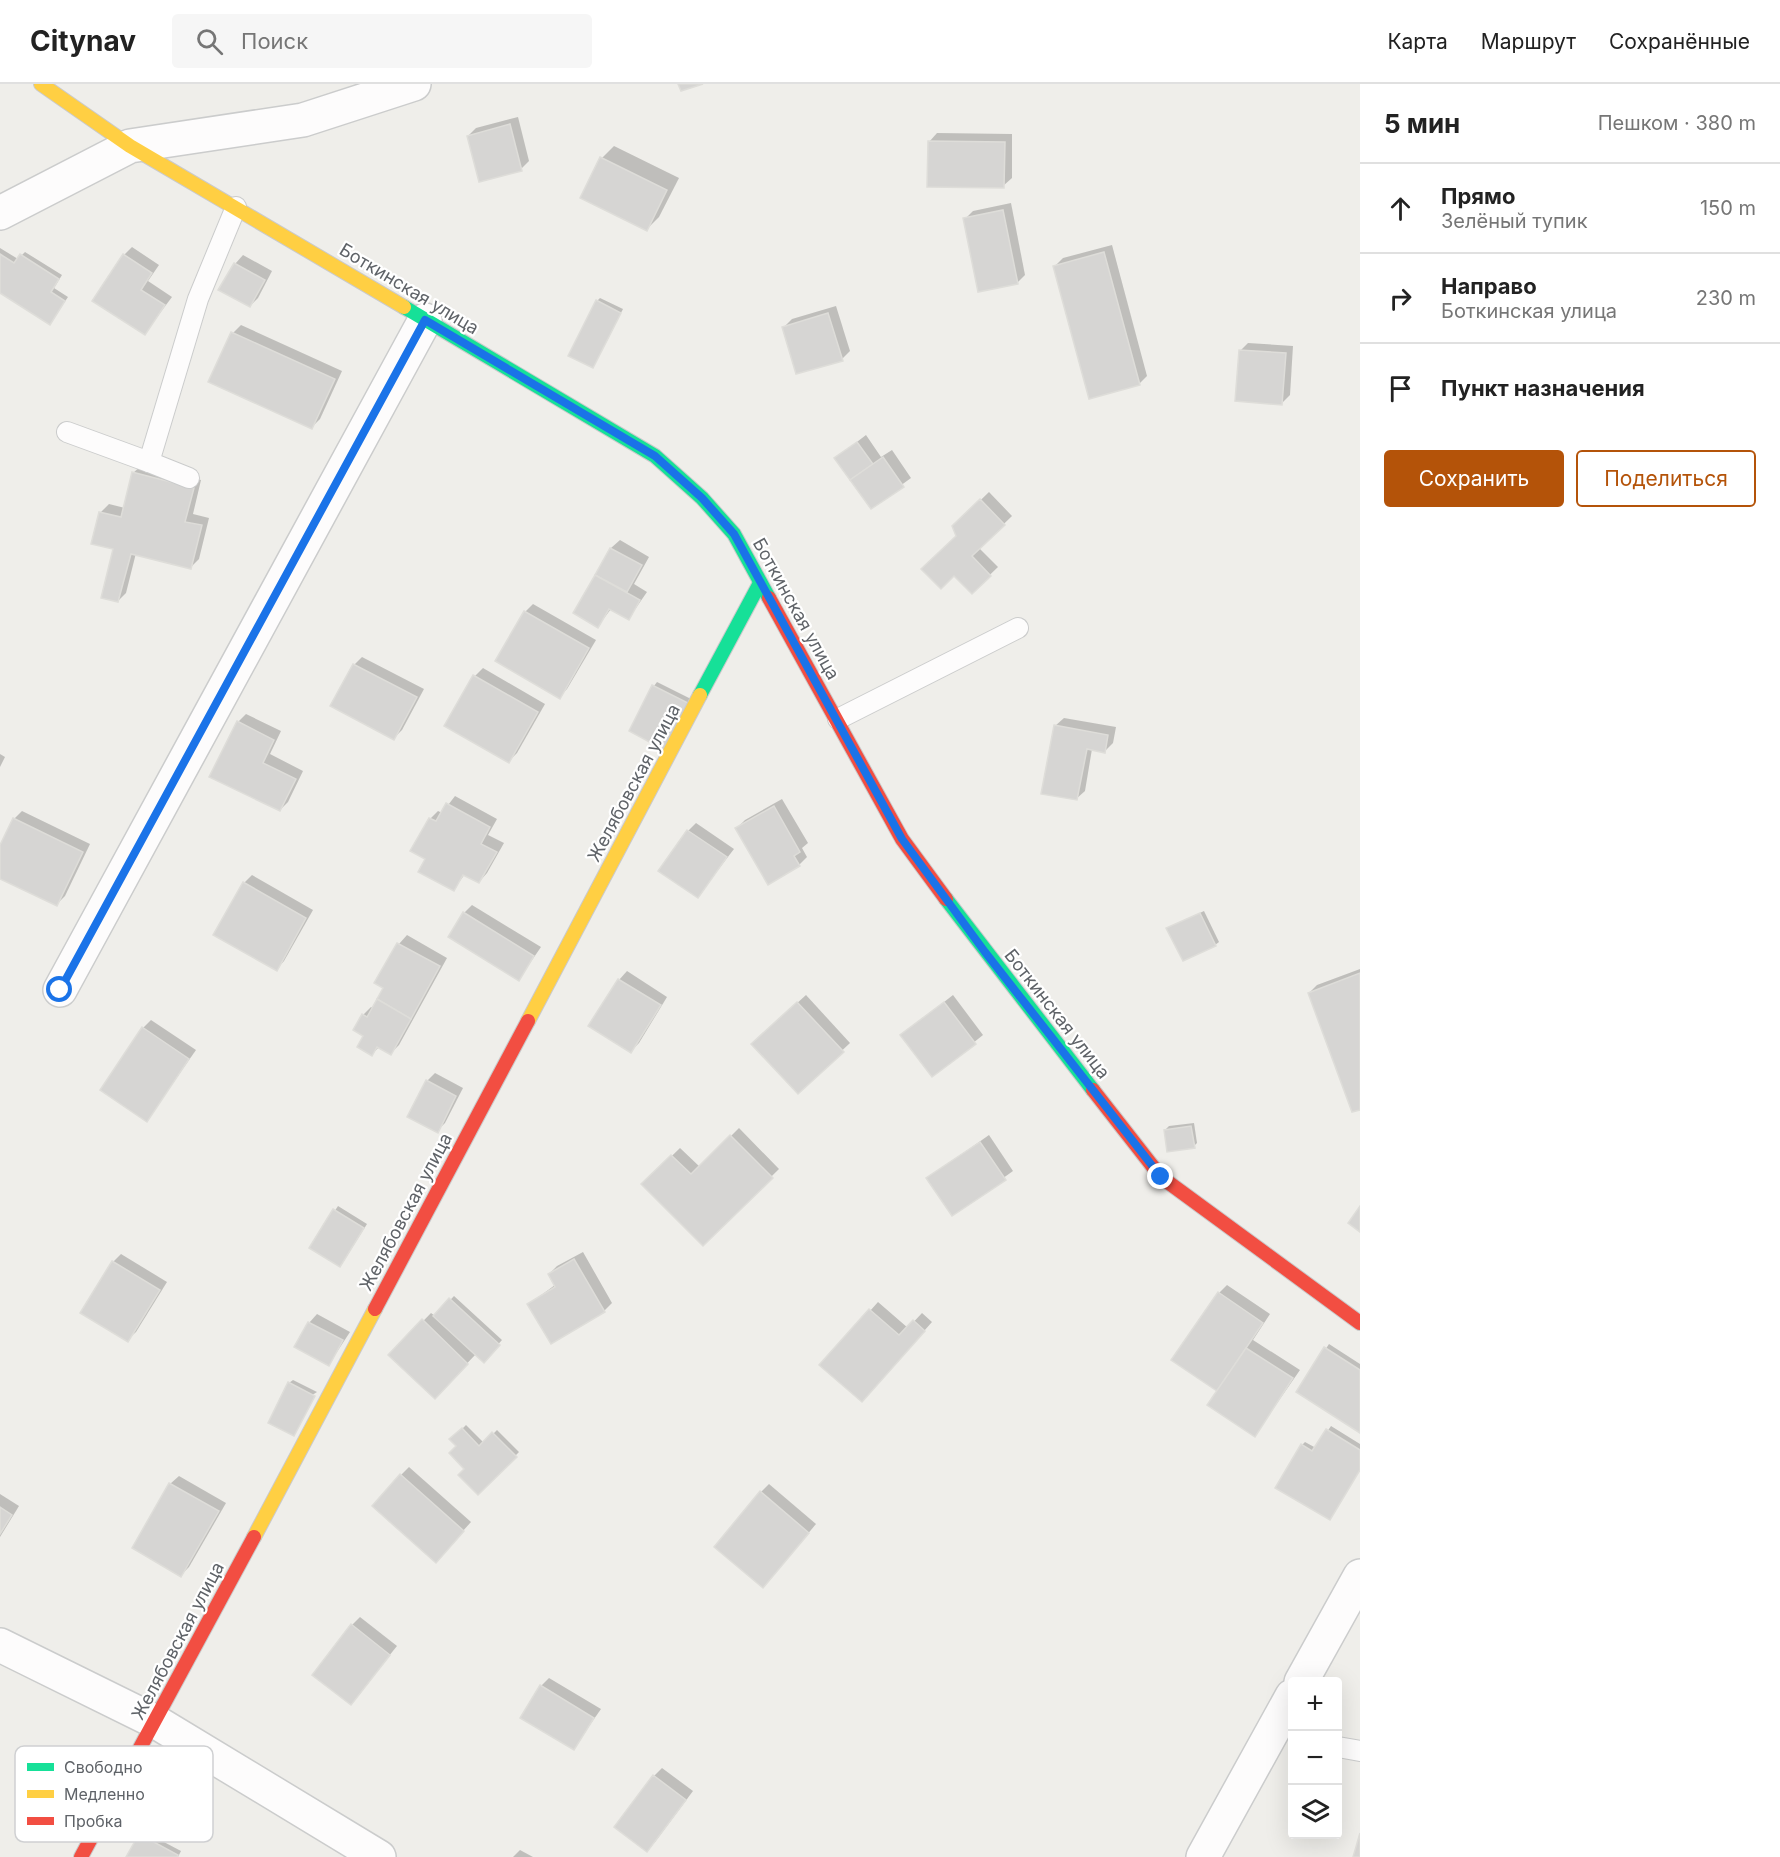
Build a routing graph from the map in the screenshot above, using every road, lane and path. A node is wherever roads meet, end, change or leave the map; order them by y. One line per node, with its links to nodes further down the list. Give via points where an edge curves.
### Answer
1 (41, 84): 3 (street, Боткинская улица)
2 (414, 84): 3 (street, via 303,120)
3 (130, 146): 4 (street, Боткинская улица); 5 (street)
4 (236, 207): 6 (street, Боткинская улица); 8 (lane, via 198,299)
5 (0, 213)
6 (425, 320): 10 (street, Боткинская улица, via 655,456 702,498 734,534); 13 (street)
7 (67, 432): 8 (lane)
8 (149, 462): 9 (lane)
9 (189, 478)
10 (760, 583): 12 (street, Боткинская улица); 19 (street, Желябовская улица)
11 (1018, 628): 12 (lane)
12 (838, 719): 14 (street, Боткинская улица, via 902,839 1161,1177)
13 (60, 990)
14 (1360, 1323)
15 (1360, 1576): 17 (street)
16 (0, 1645): 19 (street)
17 (1304, 1677)
18 (1288, 1710): 28 (street)
19 (156, 1722): 20 (street, Желябовская улица); 21 (street)
20 (143, 1746)
21 (196, 1746)
22 (1342, 1749): 23 (lane)
23 (1360, 1751)
24 (213, 1757): 27 (street)
25 (89, 1842): 26 (street, Желябовская улица)
26 (81, 1857)
27 (379, 1857)
28 (1203, 1857)

